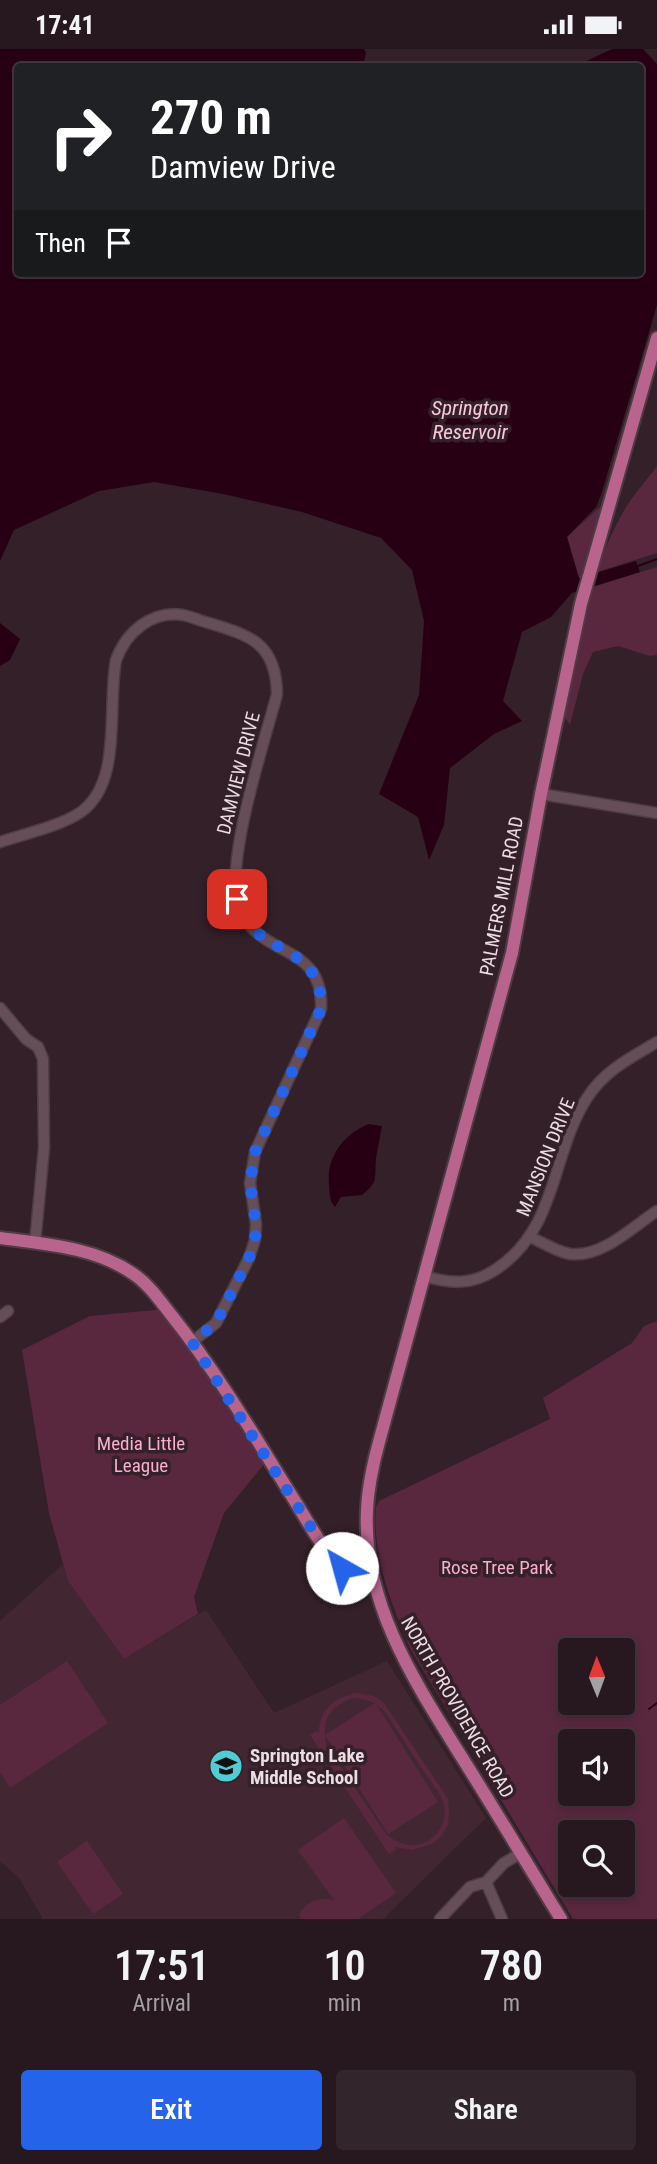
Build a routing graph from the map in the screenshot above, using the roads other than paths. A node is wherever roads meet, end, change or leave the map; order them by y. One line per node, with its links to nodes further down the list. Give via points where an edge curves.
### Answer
1 (657, 338): 2 (main road, PALMERS MILL ROAD, via 581,604)
2 (541, 794): 3 (street); 11 (main road, PALMERS MILL ROAD, via 512,953)
3 (657, 813)
4 (0, 842): 12 (street, DAMVIEW DRIVE, via 79,813 94,800 104,781 109,754 116,660 135,629 161,616 182,615 253,639 269,658 276,672 276,694 236,850 234,885 240,913 260,937 306,962 316,976 322,992 321,1009 255,1152 250,1183 256,1224 249,1258 216,1323)
5 (0, 1008): 10 (street, via 38,1047 43,1059 44,1148)
6 (657, 1042): 8 (street, MANSION DRIVE, via 606,1073 586,1098 544,1213)
7 (657, 1211): 8 (street, via 615,1242 593,1251 570,1254)
8 (530, 1237): 11 (street, MANSION DRIVE, via 509,1261 485,1277 454,1283)
9 (0, 1238): 10 (main road)
10 (35, 1243): 12 (main road, via 92,1254 132,1273)
11 (424, 1276): 13 (main road, PALMERS MILL ROAD)
12 (192, 1342): 14 (main road, via 337,1562 349,1571)
13 (374, 1459): 14 (main road, NORTH PROVIDENCE ROAD, via 366,1511)
14 (371, 1567): 15 (main road, NORTH PROVIDENCE ROAD, via 383,1613 403,1658)
15 (521, 1853): 16 (street); 19 (main road, NORTH PROVIDENCE ROAD)
16 (486, 1882): 17 (street, via 470,1887); 18 (street)
17 (440, 1919)
18 (502, 1919)
19 (561, 1919)

